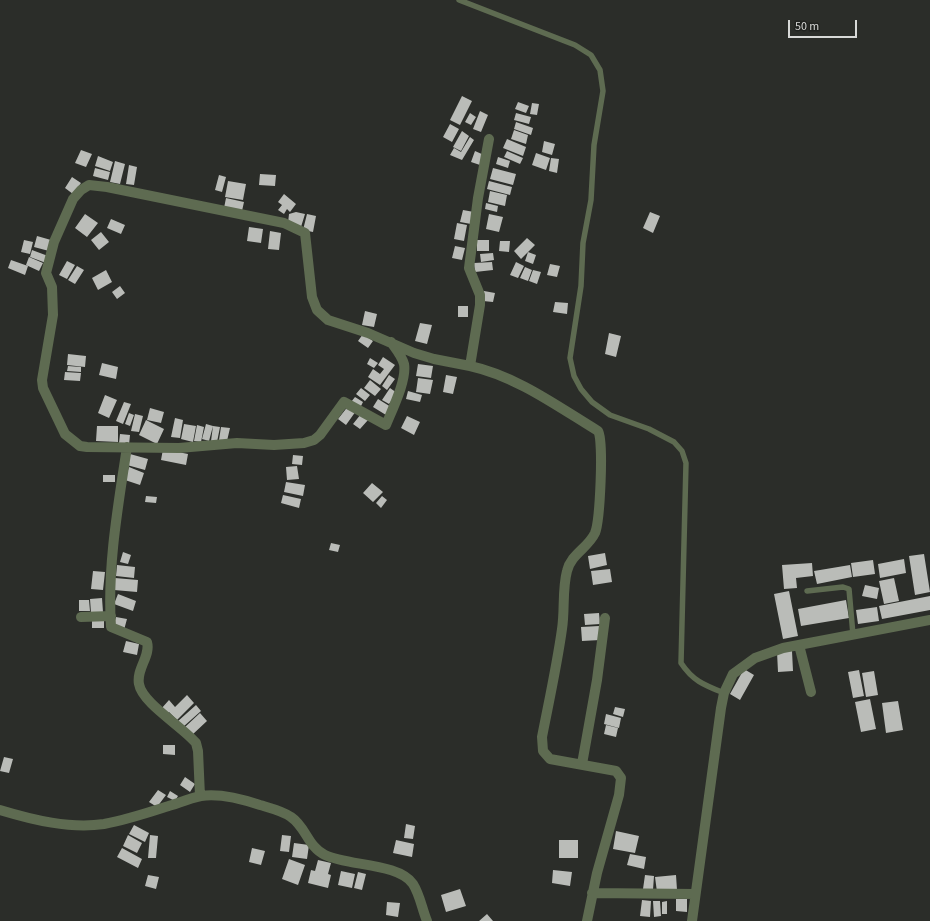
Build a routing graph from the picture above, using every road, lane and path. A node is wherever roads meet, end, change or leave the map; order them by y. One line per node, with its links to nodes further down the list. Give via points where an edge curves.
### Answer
1 (459, 0): 14 (lane, via 575,45 591,55 600,70 603,91 594,145 591,200 583,243 581,286 570,358 574,376 592,402 610,415 664,436 682,451 686,463 680,664 688,675 700,683)
2 (489, 139): 4 (street, via 470,253 469,268 480,295 480,305)
3 (391, 342): 4 (street, via 414,353); 5 (street, via 404,365 404,375 386,425 344,402 320,435 304,443 237,443 184,448); 5 (street, via 334,323 317,310 312,297 307,237 300,230 284,223 186,202 89,185 73,199 48,263 46,276 52,287 53,315 42,380 50,405 65,434 73,442 87,447)
4 (470, 366): 15 (street, via 492,371 513,380 601,435 598,521 591,540 569,562 566,573 562,628 542,737 542,752 546,757)
5 (127, 447): 7 (street, via 112,568)
6 (807, 591): 11 (lane, via 843,587 849,589)
7 (111, 616): 8 (street); 16 (street, via 112,629 142,638 147,642 148,648 139,678 142,693 196,743)
8 (81, 617)
9 (605, 618): 15 (street)
10 (930, 620): 11 (street)
11 (853, 635): 12 (street)
12 (799, 645): 13 (street); 14 (street, via 772,651 748,662 733,674)
13 (811, 692)
14 (724, 693): 19 (street)
15 (582, 764): 18 (street, via 616,771 621,778 619,795)
16 (200, 796): 17 (street, via 104,824 72,825 47,822); 20 (street, via 240,799 279,811 291,817 311,844 325,855 400,874 413,884)
17 (0, 810)
18 (592, 893): 19 (street); 21 (street)
19 (695, 894): 22 (street)
20 (427, 921)
21 (587, 921)
22 (692, 921)

